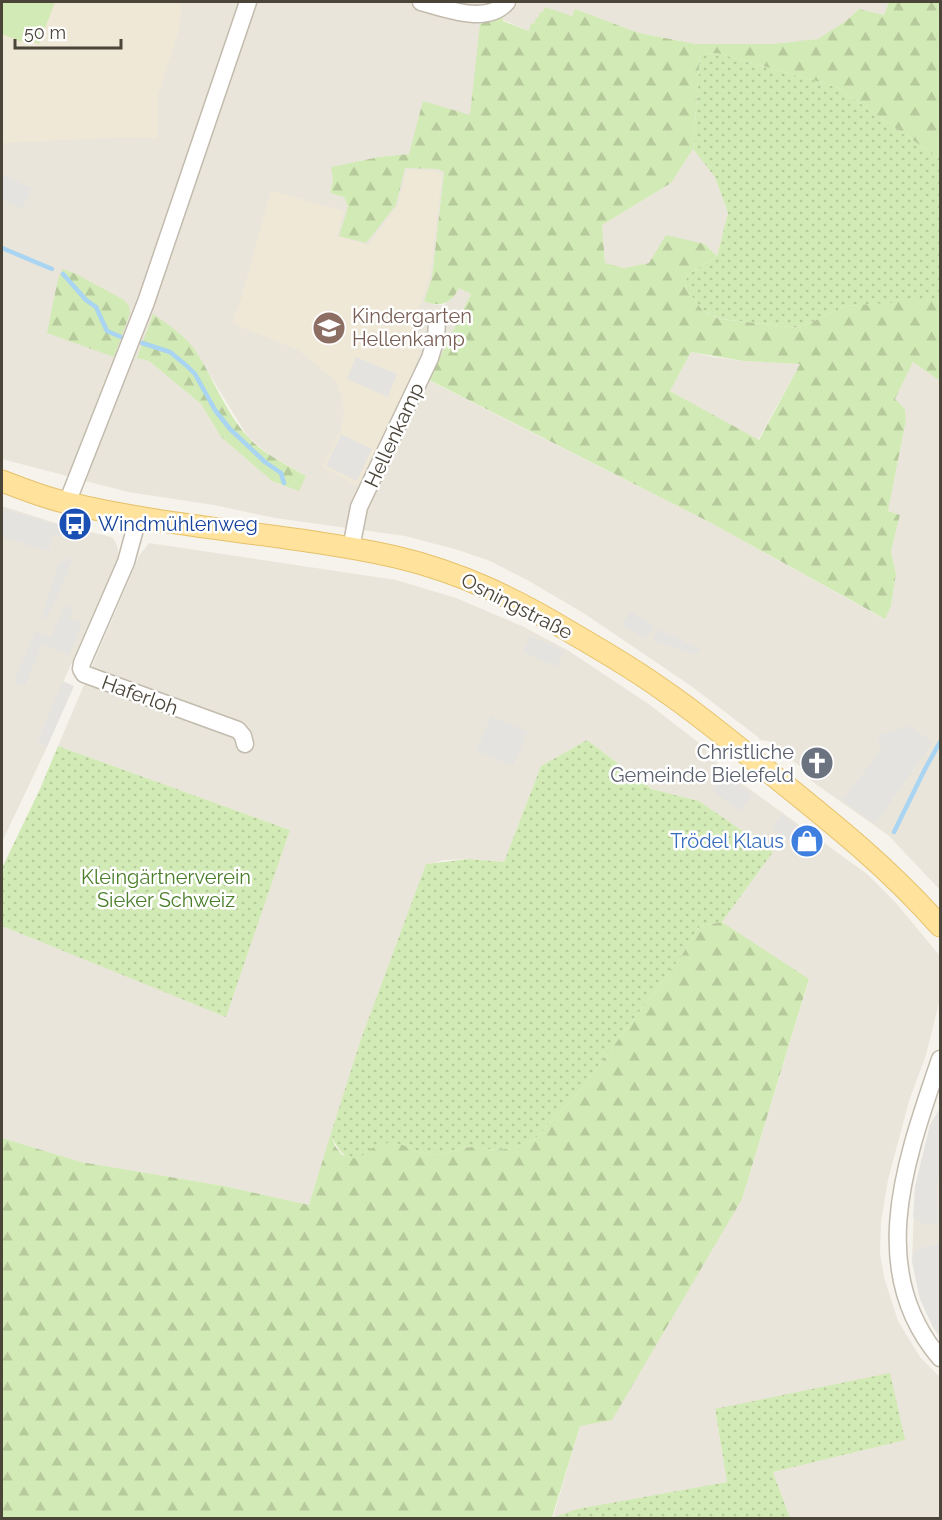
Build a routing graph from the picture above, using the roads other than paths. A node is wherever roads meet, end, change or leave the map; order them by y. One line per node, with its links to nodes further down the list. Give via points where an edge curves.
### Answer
1 (248, 2): 6 (street, via 146,302)
2 (421, 2): 3 (street, via 484,14)
3 (507, 2)
4 (437, 322): 8 (street, Hellenkamp, via 430,358 359,507)
5 (2, 481): 6 (main road, Osningstraße)
6 (67, 503): 7 (main road, Osningstraße)
7 (138, 518): 8 (main road, Osningstraße); 9 (street, Haferloh, via 126,562 81,669 84,674 238,730)
8 (351, 548): 10 (main road, Osningstraße, via 473,580 530,608 642,675 864,848)
9 (245, 744)
10 (940, 926)
11 (940, 1059): 12 (street, via 901,1193 896,1233 904,1292 914,1320)
12 (940, 1358)

